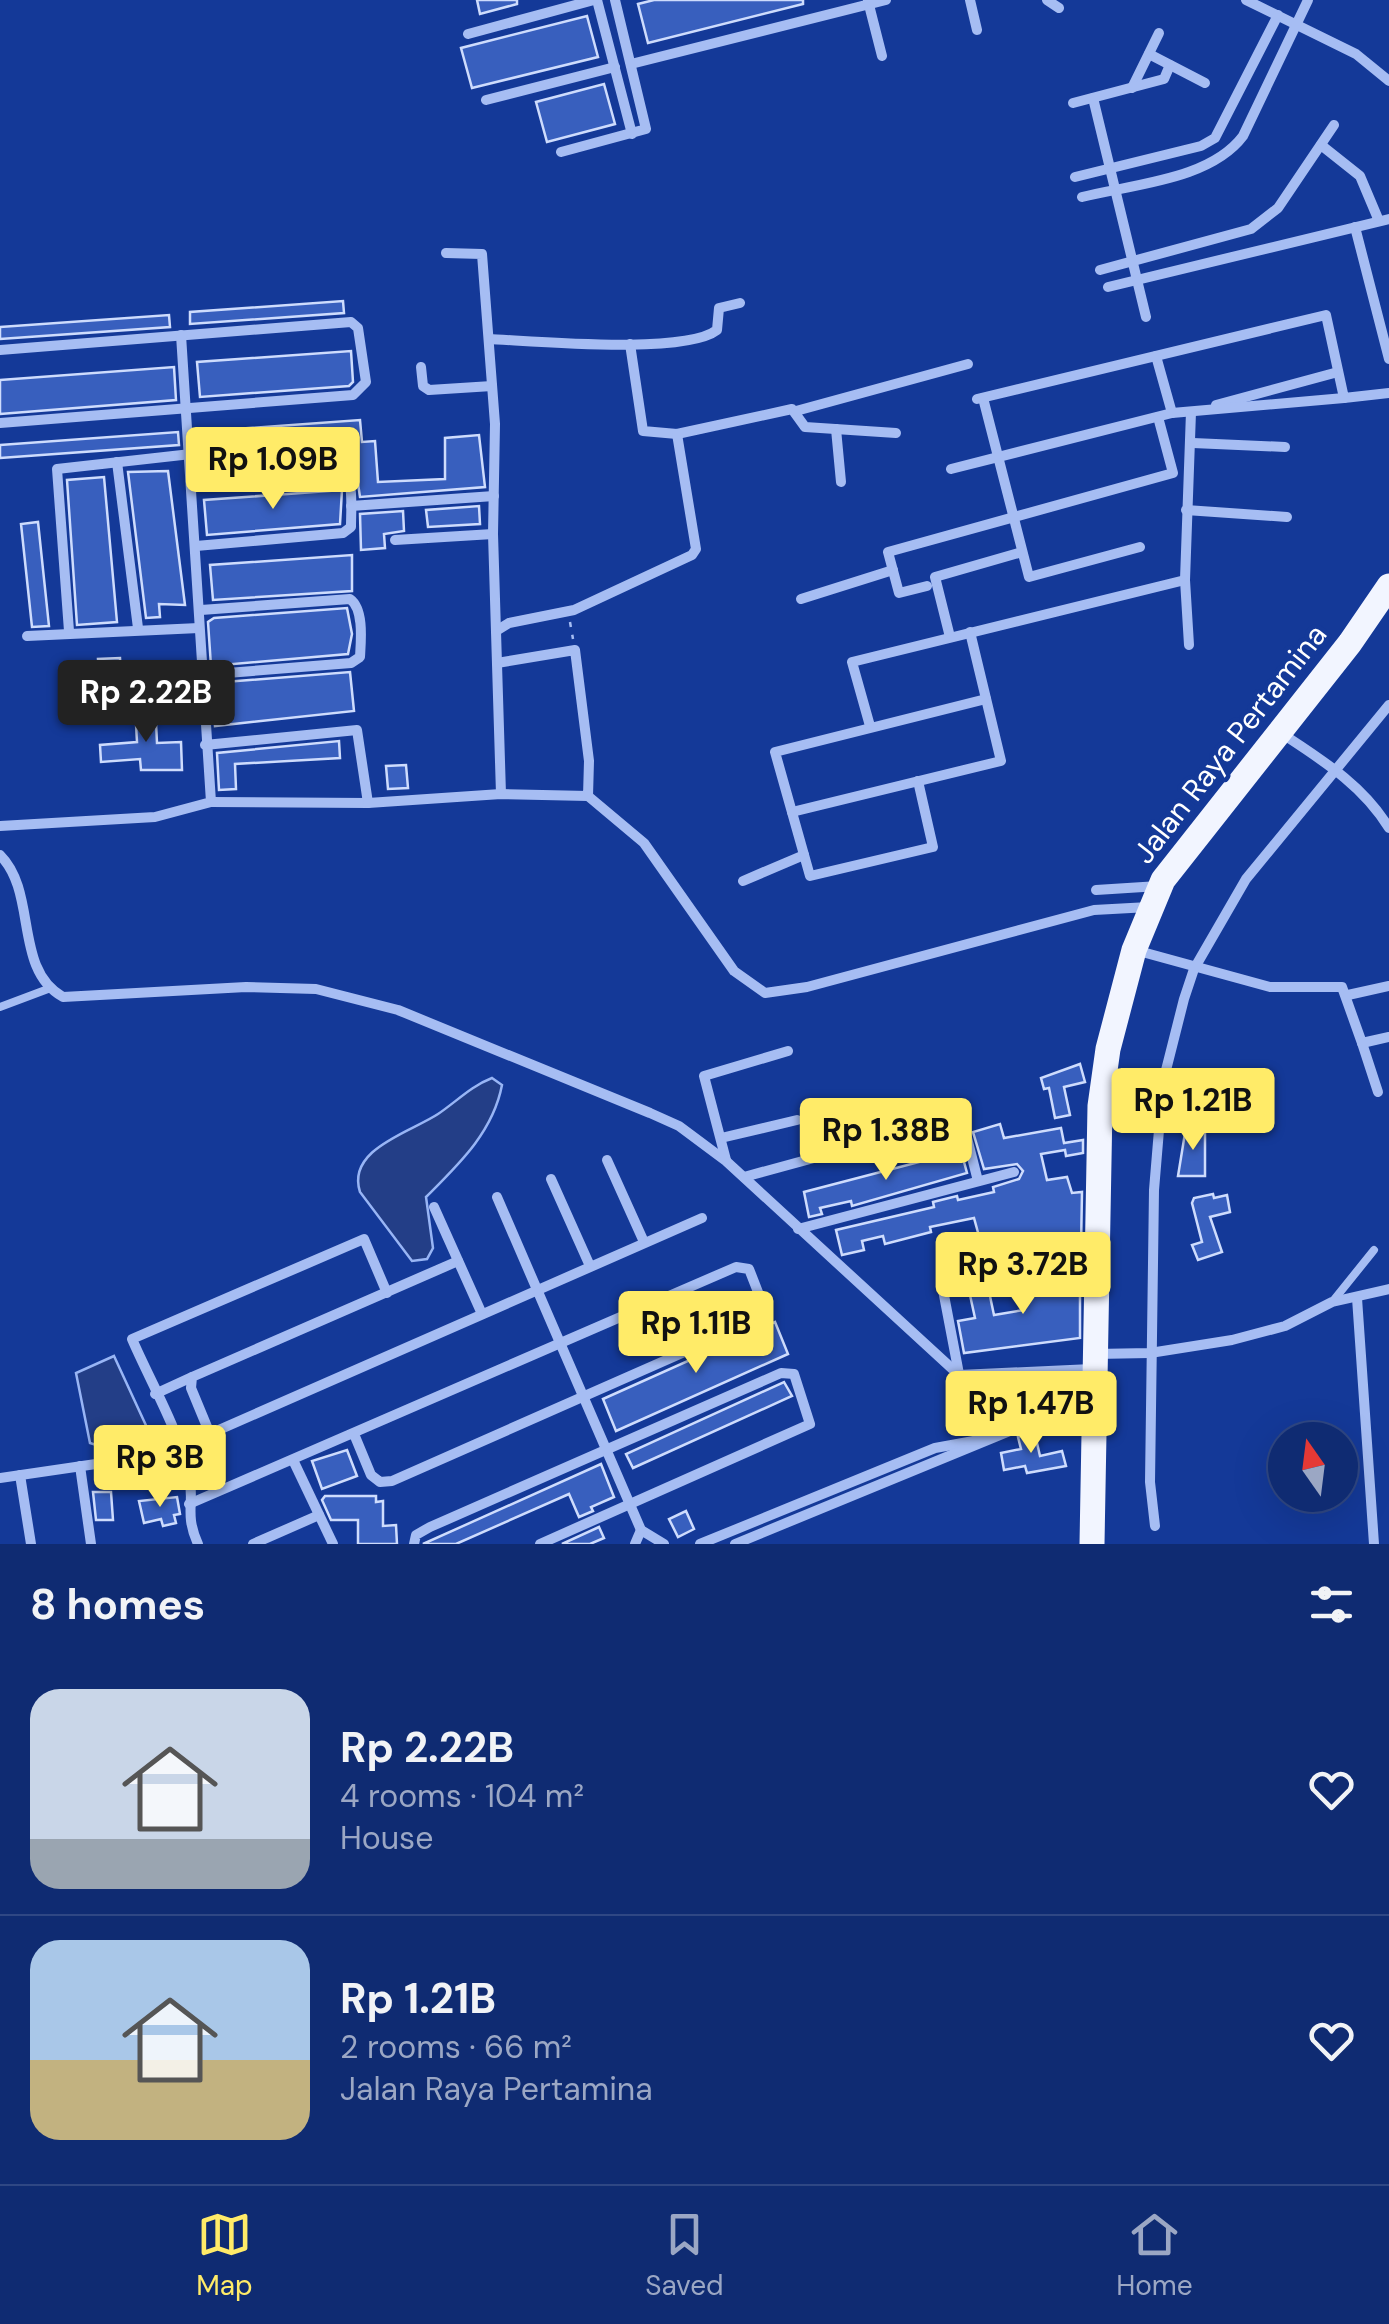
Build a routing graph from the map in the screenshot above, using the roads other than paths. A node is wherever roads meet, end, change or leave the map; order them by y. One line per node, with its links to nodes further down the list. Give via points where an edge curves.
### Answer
1 (596, 0): 9 (street); 20 (street)
2 (614, 0): 18 (street)
3 (886, 0): 8 (street)
4 (970, 0): 13 (street)
5 (1047, 0): 10 (street)
6 (1246, 0): 11 (street)
7 (1308, 0): 12 (street)
8 (868, 2): 17 (street); 18 (street)
9 (563, 4): 14 (street)
10 (1060, 8)
11 (1278, 16): 12 (street); 31 (street, via 1216,138)
12 (1296, 25): 21 (street, via 1356,54); 33 (street, via 1230,154)
13 (977, 30)
14 (468, 34)
15 (1159, 34): 16 (street)
16 (1149, 54): 19 (street); 23 (street)
17 (882, 56)
18 (631, 64): 28 (street, via 646,126)
19 (1170, 64): 22 (street); 23 (street, via 1164,79)
20 (615, 68): 25 (street); 28 (street)
21 (1389, 80)
22 (1205, 83)
23 (1132, 88): 24 (street)
24 (1093, 98): 26 (street); 31 (street)
25 (486, 100)
26 (1073, 103)
27 (1334, 125): 29 (street)
28 (632, 134): 30 (street)
29 (1321, 145): 35 (street, via 1360,176); 38 (street, via 1278,208 1251,229)
30 (560, 152)
31 (1110, 169): 32 (street); 33 (street)
32 (1075, 178)
33 (1114, 189): 34 (street); 38 (street)
34 (1082, 197)
35 (1384, 220): 36 (street)
36 (1355, 227): 40 (street); 43 (street)
37 (446, 253): 47 (street, via 480,252)
38 (1132, 262): 39 (street); 40 (street)
39 (1100, 270)
40 (1137, 280): 41 (street); 45 (street)
41 (1108, 287)
42 (1389, 292): 43 (street)
43 (1372, 296): 51 (street)
44 (740, 303): 48 (street, via 719,308 712,334)
45 (1146, 317)
46 (181, 336): 49 (street); 58 (street); 58 (street, via 354,323 366,382 354,395)
47 (489, 340): 48 (street); 55 (street)
48 (630, 344): 66 (street, via 643,431)
49 (0, 350)
50 (1156, 356): 54 (street, via 1326,315); 61 (street); 70 (street, via 980,398)
51 (1389, 359)
52 (968, 364): 59 (street)
53 (421, 366): 55 (street, via 429,390)
54 (1338, 372): 57 (street); 60 (street)
55 (492, 386): 75 (street)
56 (1389, 393): 57 (street)
57 (1344, 398): 60 (street)
58 (189, 410): 63 (street); 69 (street)
59 (796, 411): 64 (street, via 805,427); 66 (street)
60 (1191, 412): 61 (street); 67 (street)
61 (1172, 413): 62 (street)
62 (1158, 417): 70 (street); 78 (street, via 1172,474)
63 (0, 423)
64 (836, 429): 65 (street); 74 (street)
65 (896, 432)
66 (677, 434): 93 (street, via 695,552 574,610)
67 (1193, 443): 68 (street); 77 (street)
68 (1285, 448)
69 (191, 454): 71 (street); 73 (street)
70 (998, 457): 72 (street); 78 (street)
71 (117, 462): 91 (street); 94 (street, via 57,470)
72 (951, 469)
73 (192, 480): 76 (street, via 342,468); 82 (street)
74 (841, 482)
75 (494, 496): 76 (street); 80 (street)
76 (351, 506): 82 (street, via 351,527 343,533)
77 (1186, 510): 79 (street); 86 (street)
78 (1013, 515): 84 (street); 85 (street, via 888,552)
79 (1287, 517)
80 (493, 534): 81 (street); 93 (street)
81 (395, 540)
82 (196, 546): 90 (street)
83 (1140, 547): 84 (street, via 1028,577)
84 (1022, 552): 97 (street, via 936,578)
85 (893, 570): 87 (street, via 899,593); 89 (street)
86 (1185, 580): 95 (street); 98 (street)
87 (927, 586)
88 (1389, 586): 104 (main road, Jalan Raya Pertamina)
89 (801, 599)
90 (200, 610): 92 (street); 100 (street, via 350,598 358,610 360,647 360,658 351,663)
91 (138, 628): 92 (street); 94 (street)
92 (200, 628): 100 (street)
93 (496, 631): 99 (street)
94 (69, 632): 96 (street)
95 (970, 632): 97 (street); 101 (street)
96 (27, 636)
97 (950, 637): 103 (street, via 852,662)
98 (1190, 645)
99 (497, 663): 108 (street); 109 (street, via 576,650)
100 (202, 675): 105 (street)
101 (986, 698): 103 (street); 107 (street, via 1001,760)
102 (1389, 704): 106 (street)
103 (870, 726): 112 (street, via 776,752)
104 (1280, 732): 106 (street); 119 (main road, Jalan Raya Pertamina)
105 (205, 745): 110 (street); 111 (street, via 356,730)
106 (1337, 770): 114 (street); 121 (street, via 1246,879)
107 (918, 781): 112 (street); 116 (street, via 933,846 810,876)
108 (501, 794): 109 (street); 111 (street)
109 (588, 796): 119 (street, via 644,843 734,970 765,994)
110 (211, 802): 111 (street); 113 (street, via 155,817)
111 (368, 804)
112 (792, 812): 116 (street)
113 (0, 826)
114 (1389, 828)
115 (0, 855): 123 (street, via 14,869)
116 (804, 855): 117 (street)
117 (743, 881)
118 (1096, 890): 119 (street)
119 (1154, 896): 120 (main road, Jalan Raya Pertamina)
120 (1142, 953): 121 (street); 146 (main road, Jalan Raya Pertamina, via 1102,1092)
121 (1194, 968): 124 (street, via 1270,986 1335,985); 154 (street, via 1162,1082)
122 (1389, 986): 124 (street)
123 (48, 989): 125 (lane); 133 (street, via 72,1000 246,987 316,989 364,999 650,1112)
124 (1348, 995): 127 (street)
125 (0, 1006)
126 (1389, 1037): 127 (street)
127 (1362, 1043): 129 (street)
128 (788, 1051): 131 (street, via 706,1072)
129 (1378, 1092)
130 (797, 1120): 131 (street)
131 (721, 1138): 133 (street)
132 (607, 1160): 142 (street)
133 (726, 1162): 135 (street)
134 (1014, 1172): 137 (street)
135 (744, 1177): 137 (street, via 953,1120 967,1138); 141 (street)
136 (552, 1180): 145 (street)
137 (978, 1181): 141 (street)
138 (496, 1198): 148 (street)
139 (434, 1207): 144 (street)
140 (702, 1218): 142 (street)
141 (798, 1229): 156 (street)
142 (644, 1242): 145 (street)
143 (1374, 1250): 151 (lane)
144 (458, 1262): 149 (street); 152 (street)
145 (590, 1266): 148 (street)
146 (1096, 1269): 155 (main road, Jalan Raya Pertamina); 156 (street, via 955,1269 943,1285)
147 (1389, 1289): 150 (street)
148 (536, 1290): 152 (street); 153 (street)
149 (387, 1292): 157 (street); 158 (street, via 364,1239 132,1339)
150 (1357, 1298): 151 (street); 187 (street)
151 (1332, 1302): 154 (street, via 1284,1326)
152 (482, 1314): 161 (street)
153 (560, 1344): 159 (street); 159 (street, via 736,1267 746,1266 752,1275 764,1316); 162 (street)
154 (1146, 1353): 155 (street); 173 (street)
155 (1096, 1359): 156 (street); 160 (main road, Jalan Raya Pertamina)
156 (959, 1376)
157 (192, 1378): 158 (street); 161 (street)
158 (156, 1394): 164 (street)
159 (583, 1397): 162 (street, via 385,1483 371,1476); 165 (street)
160 (1093, 1397): 163 (street); 186 (main road, Jalan Raya Pertamina)
161 (210, 1434): 164 (street)
162 (354, 1434): 166 (street)
163 (996, 1438): 175 (street, via 934,1448); 185 (street)
164 (179, 1448): 167 (street); 170 (street)
165 (606, 1451): 171 (street); 171 (street, via 782,1373 796,1376 810,1424); 181 (street, via 421,1532)
166 (294, 1460): 170 (street); 172 (street)
167 (80, 1466): 168 (street); 177 (street)
168 (20, 1475): 169 (street); 176 (street)
169 (0, 1478)
170 (189, 1504): 178 (street)
171 (629, 1505): 174 (street); 182 (street)
172 (319, 1515): 179 (street); 180 (street)
173 (1156, 1526)
174 (640, 1530): 183 (street); 184 (street)
175 (706, 1543)
176 (31, 1544)
177 (91, 1544)
178 (198, 1544)
179 (253, 1544)
180 (333, 1544)
181 (414, 1544)
182 (540, 1544)
183 (636, 1544)
184 (664, 1544)
185 (735, 1544)
186 (1092, 1544)
187 (1374, 1544)

